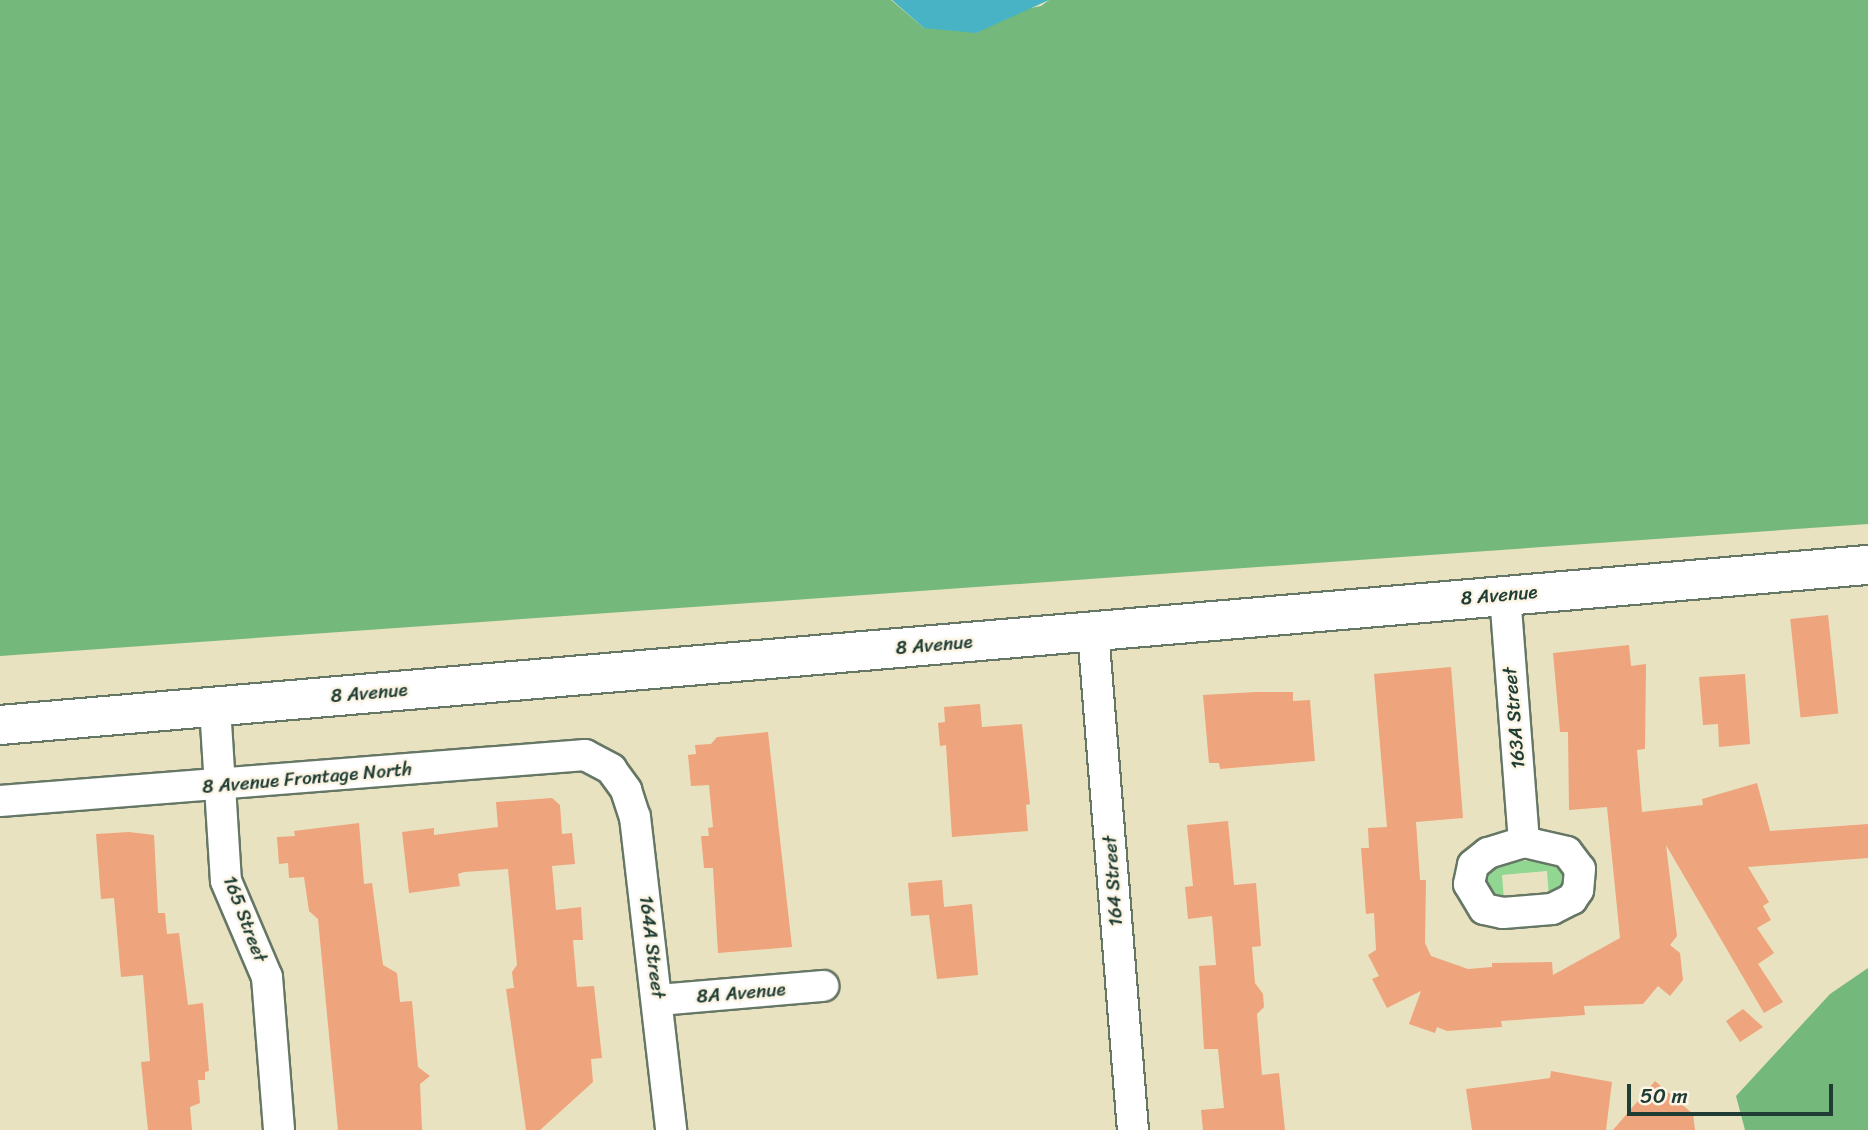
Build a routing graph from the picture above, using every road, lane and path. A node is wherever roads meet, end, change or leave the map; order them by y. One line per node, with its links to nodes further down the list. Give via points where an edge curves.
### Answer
1 (1868, 565): 2 (main road, 8 Avenue)
2 (1505, 595): 3 (main road, 8 Avenue); 9 (street, 163A Street)
3 (1093, 631): 4 (main road, 8 Avenue); 14 (street, 164 Street)
4 (215, 707): 5 (main road, 8 Avenue); 7 (street, 165 Street)
5 (0, 725)
6 (611, 769): 7 (street, 8 Avenue Frontage North, via 585,755); 11 (street, 164A Street, via 626,790 635,817)
7 (220, 785): 8 (street, 8 Avenue Frontage North); 12 (street, 165 Street, via 226,881 267,977)
8 (0, 802)
9 (1524, 842)
10 (823, 986): 11 (street, 8A Avenue)
11 (659, 1000): 13 (street, 164A Street)
12 (279, 1130)
13 (671, 1130)
14 (1133, 1130)

